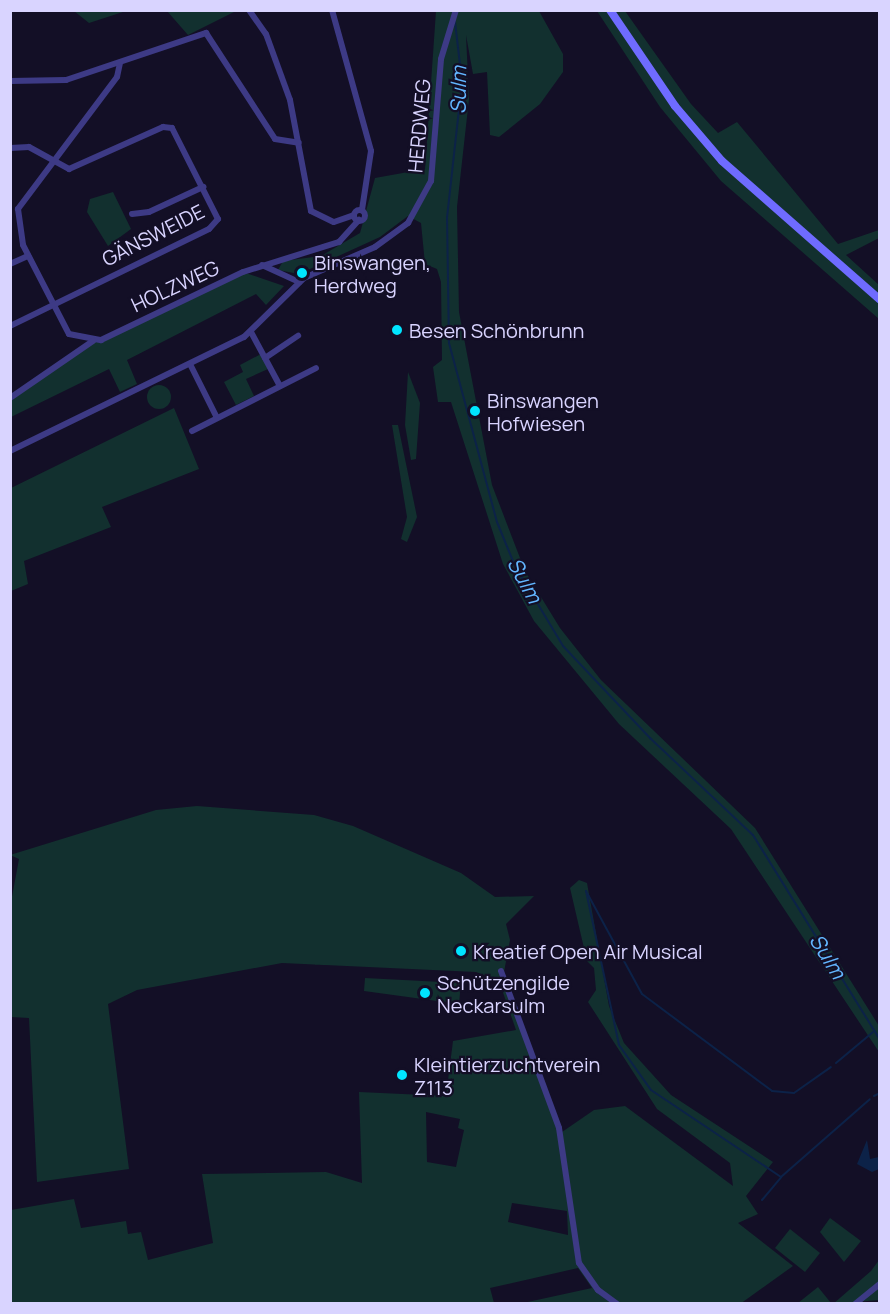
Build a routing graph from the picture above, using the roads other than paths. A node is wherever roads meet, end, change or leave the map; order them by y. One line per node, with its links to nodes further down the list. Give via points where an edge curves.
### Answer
1 (249, 10): 7 (street, via 278,61)
2 (332, 10): 14 (street, HOLZWEG, via 371,150 362,210 365,216)
3 (456, 10): 18 (street, HERDWEG, via 449,22 441,59 434,168 424,201 387,240)
4 (610, 10): 19 (main road, via 675,106 728,168)
5 (120, 63): 6 (street, via 66,80); 7 (street, via 206,33 275,139); 9 (street, via 117,76)
6 (10, 81)
7 (299, 143): 14 (street, via 311,211 334,222)
8 (10, 148): 9 (street, via 28,147)
9 (50, 161): 10 (street, GÄNSWEIDE, via 75,168 167,128 179,134); 12 (street)
10 (203, 187): 13 (street, via 149,212); 20 (street, GÄNSWEIDE, via 218,219 214,226)
11 (10, 203): 12 (street)
12 (19, 203): 15 (street, via 18,232)
13 (132, 214)
14 (356, 218): 17 (street, HOLZWEG, via 339,242)
15 (28, 256): 16 (street); 20 (street)
16 (10, 264)
17 (262, 264): 18 (street); 24 (street, HOLZWEG)
18 (299, 282): 22 (street, HERDWEG)
19 (879, 300)
20 (51, 304): 21 (street); 24 (street, via 69,334)
21 (10, 326)
22 (251, 332): 25 (street); 26 (street, HERDWEG)
23 (298, 336): 25 (street)
24 (93, 341): 29 (street, HOLZWEG)
25 (265, 358): 28 (street)
26 (190, 364): 30 (street); 32 (street, HERDWEG)
27 (316, 368): 28 (street)
28 (280, 386): 30 (street)
29 (10, 398)
30 (217, 418): 31 (street)
31 (192, 431)
32 (10, 451)
33 (501, 970): 35 (street, via 559,1128 572,1241 583,1269 598,1290)
34 (879, 1284): 36 (street)
35 (617, 1304)
36 (855, 1304)

